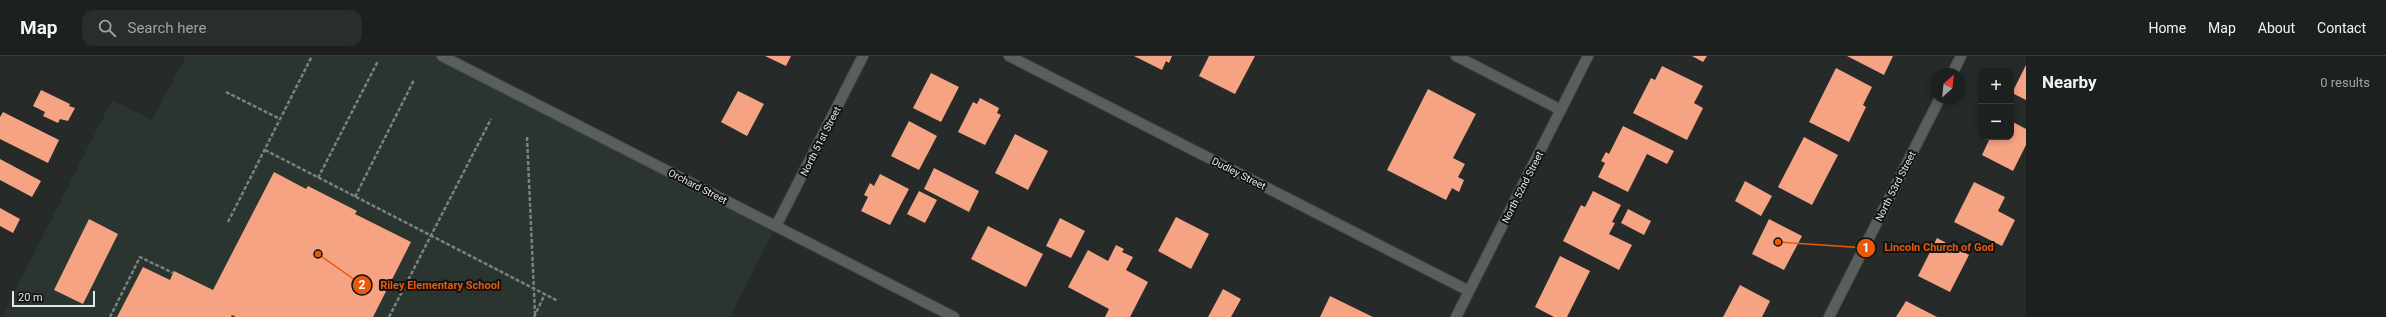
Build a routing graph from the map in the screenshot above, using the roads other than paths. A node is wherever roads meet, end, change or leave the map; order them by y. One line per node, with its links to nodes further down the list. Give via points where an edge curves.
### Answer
1 (442, 56): 10 (street, Orchard Street)
2 (863, 56): 10 (street, North 51st Street)
3 (1010, 56): 11 (street, Dudley Street)
4 (1456, 56): 9 (street)
5 (1588, 56): 9 (street, North 52nd Street)
6 (1961, 56): 7 (street)
7 (1955, 68)
8 (1937, 104): 14 (street, North 53rd Street)
9 (1561, 110): 11 (street, North 52nd Street)
10 (776, 226): 12 (street, Orchard Street)
11 (1469, 291): 13 (street, North 52nd Street)
12 (954, 317)
13 (1456, 317)
14 (1829, 317)

